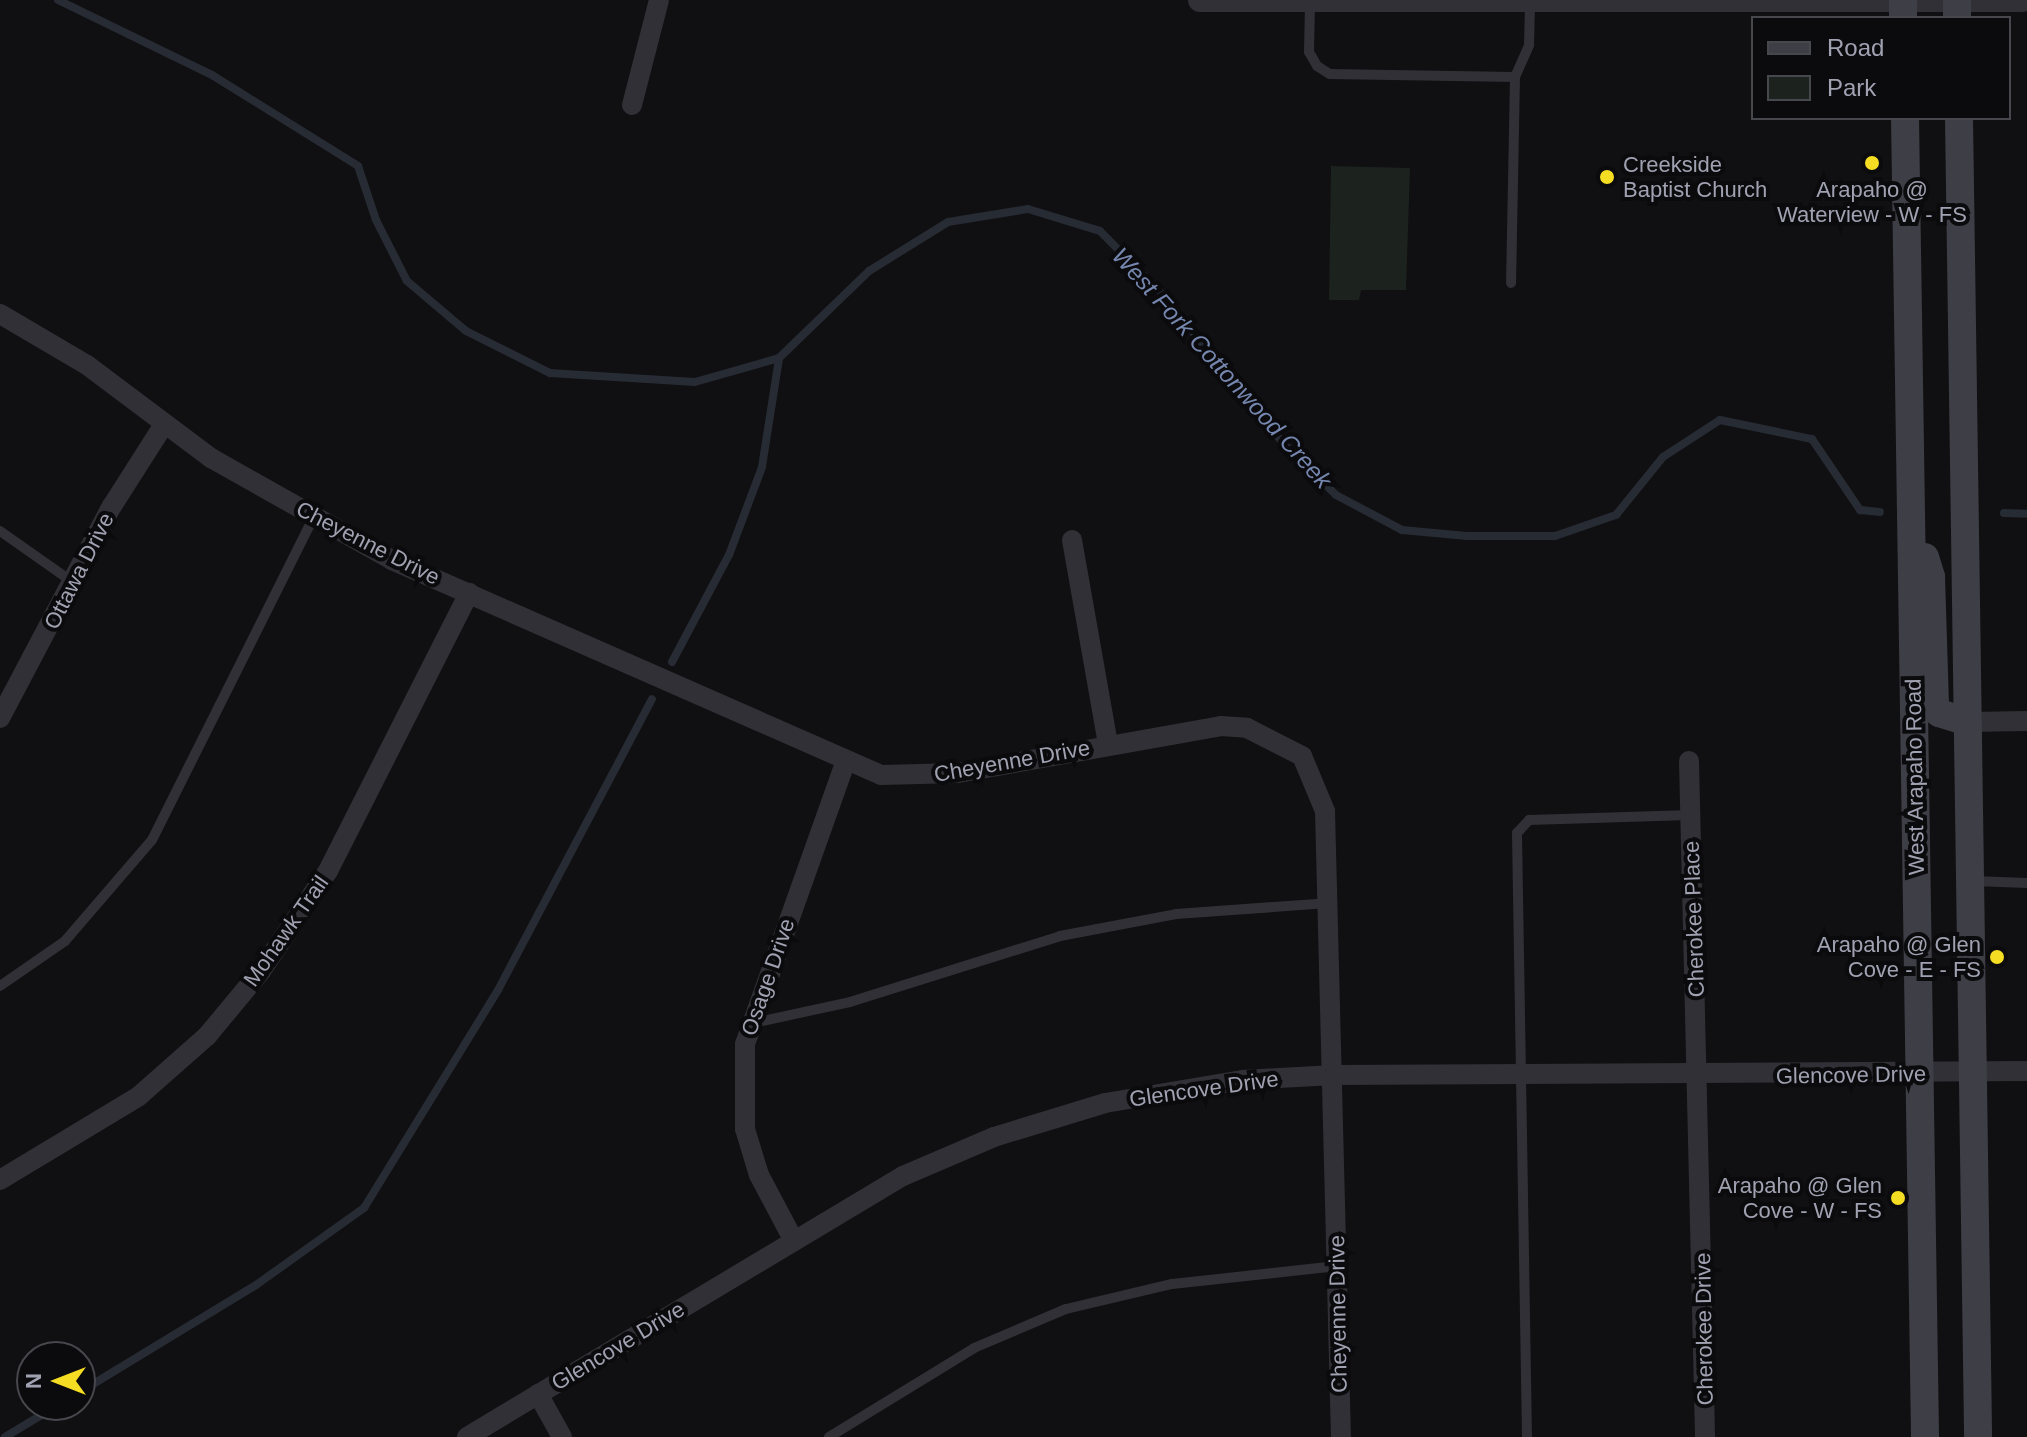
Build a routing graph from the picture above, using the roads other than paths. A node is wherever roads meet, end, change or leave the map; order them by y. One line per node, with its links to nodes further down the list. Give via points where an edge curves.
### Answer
1 (659, 0): 10 (street)
2 (1200, 0): 5 (street)
3 (2022, 0): 7 (street)
4 (1681, 1): 6 (street); 8 (street)
5 (1310, 2): 6 (street); 9 (lane, via 1309,52 1330,74)
6 (1530, 3): 9 (lane, via 1529,45)
7 (1957, 6): 8 (street)
8 (1903, 7)
9 (1515, 77): 13 (lane)
10 (632, 105)
11 (1905, 120): 17 (main road, West Arapaho Road)
12 (1959, 120): 24 (main road)
13 (1511, 283)
14 (0, 314): 15 (street, Cheyenne Drive, via 87,365)
15 (163, 426): 16 (street, Cheyenne Drive); 20 (street, Ottawa Drive, via 112,506)
16 (314, 516): 21 (street, Cheyenne Drive, via 392,560); 32 (lane, via 152,840 65,941)
17 (1911, 529): 24 (main road, via 1931,577 1935,705 1939,713); 38 (main road, West Arapaho Road)
18 (0, 531): 20 (lane)
19 (1072, 540): 25 (street)
20 (74, 583): 22 (street, Ottawa Drive)
21 (469, 593): 26 (street, Cheyenne Drive); 40 (street, Mohawk Trail, via 328,871 261,971 207,1036 139,1096)
22 (0, 718)
23 (2027, 721): 24 (street)
24 (1968, 722): 29 (main road)
25 (1108, 744): 26 (street, Cheyenne Drive, via 926,777 881,775); 31 (street, Cheyenne Drive, via 1221,726 1247,728 1302,756 1325,811)
26 (846, 761): 33 (street, Osage Drive)
27 (1689, 761): 28 (street, Cherokee Place)
28 (1690, 815): 37 (lane, via 1529,820 1517,833); 39 (street, Cherokee Place)
29 (1971, 881): 30 (lane); 35 (main road)
30 (2027, 883)
31 (1328, 903): 33 (lane, via 1176,914 1060,936 850,1002); 36 (street, Cheyenne Drive)
32 (0, 986)
33 (750, 1023): 41 (street, Osage Drive, via 743,1083 745,1129 759,1175)
34 (2027, 1071): 35 (street, Glencove Drive)
35 (1974, 1073): 38 (street, Glencove Drive); 51 (main road)
36 (1334, 1075): 37 (street, Glencove Drive); 41 (street, Glencove Drive, via 1164,1090 1051,1118 903,1176); 42 (street, Cheyenne Drive)
37 (1521, 1075): 39 (street, Glencove Drive); 48 (lane)
38 (1920, 1075): 39 (street, Glencove Drive); 50 (main road, West Arapaho Road)
39 (1700, 1077): 49 (street, Cherokee Drive)
40 (0, 1180)
41 (794, 1241): 43 (street, Glencove Drive)
42 (1337, 1266): 46 (lane, via 1172,1284 1066,1309 974,1348); 47 (street, Cheyenne Drive)
43 (538, 1394): 44 (street, Glencove Drive); 45 (street)
44 (467, 1437)
45 (562, 1437)
46 (829, 1437)
47 (1341, 1437)
48 (1527, 1437)
49 (1705, 1437)
50 (1925, 1437)
51 (1978, 1437)

